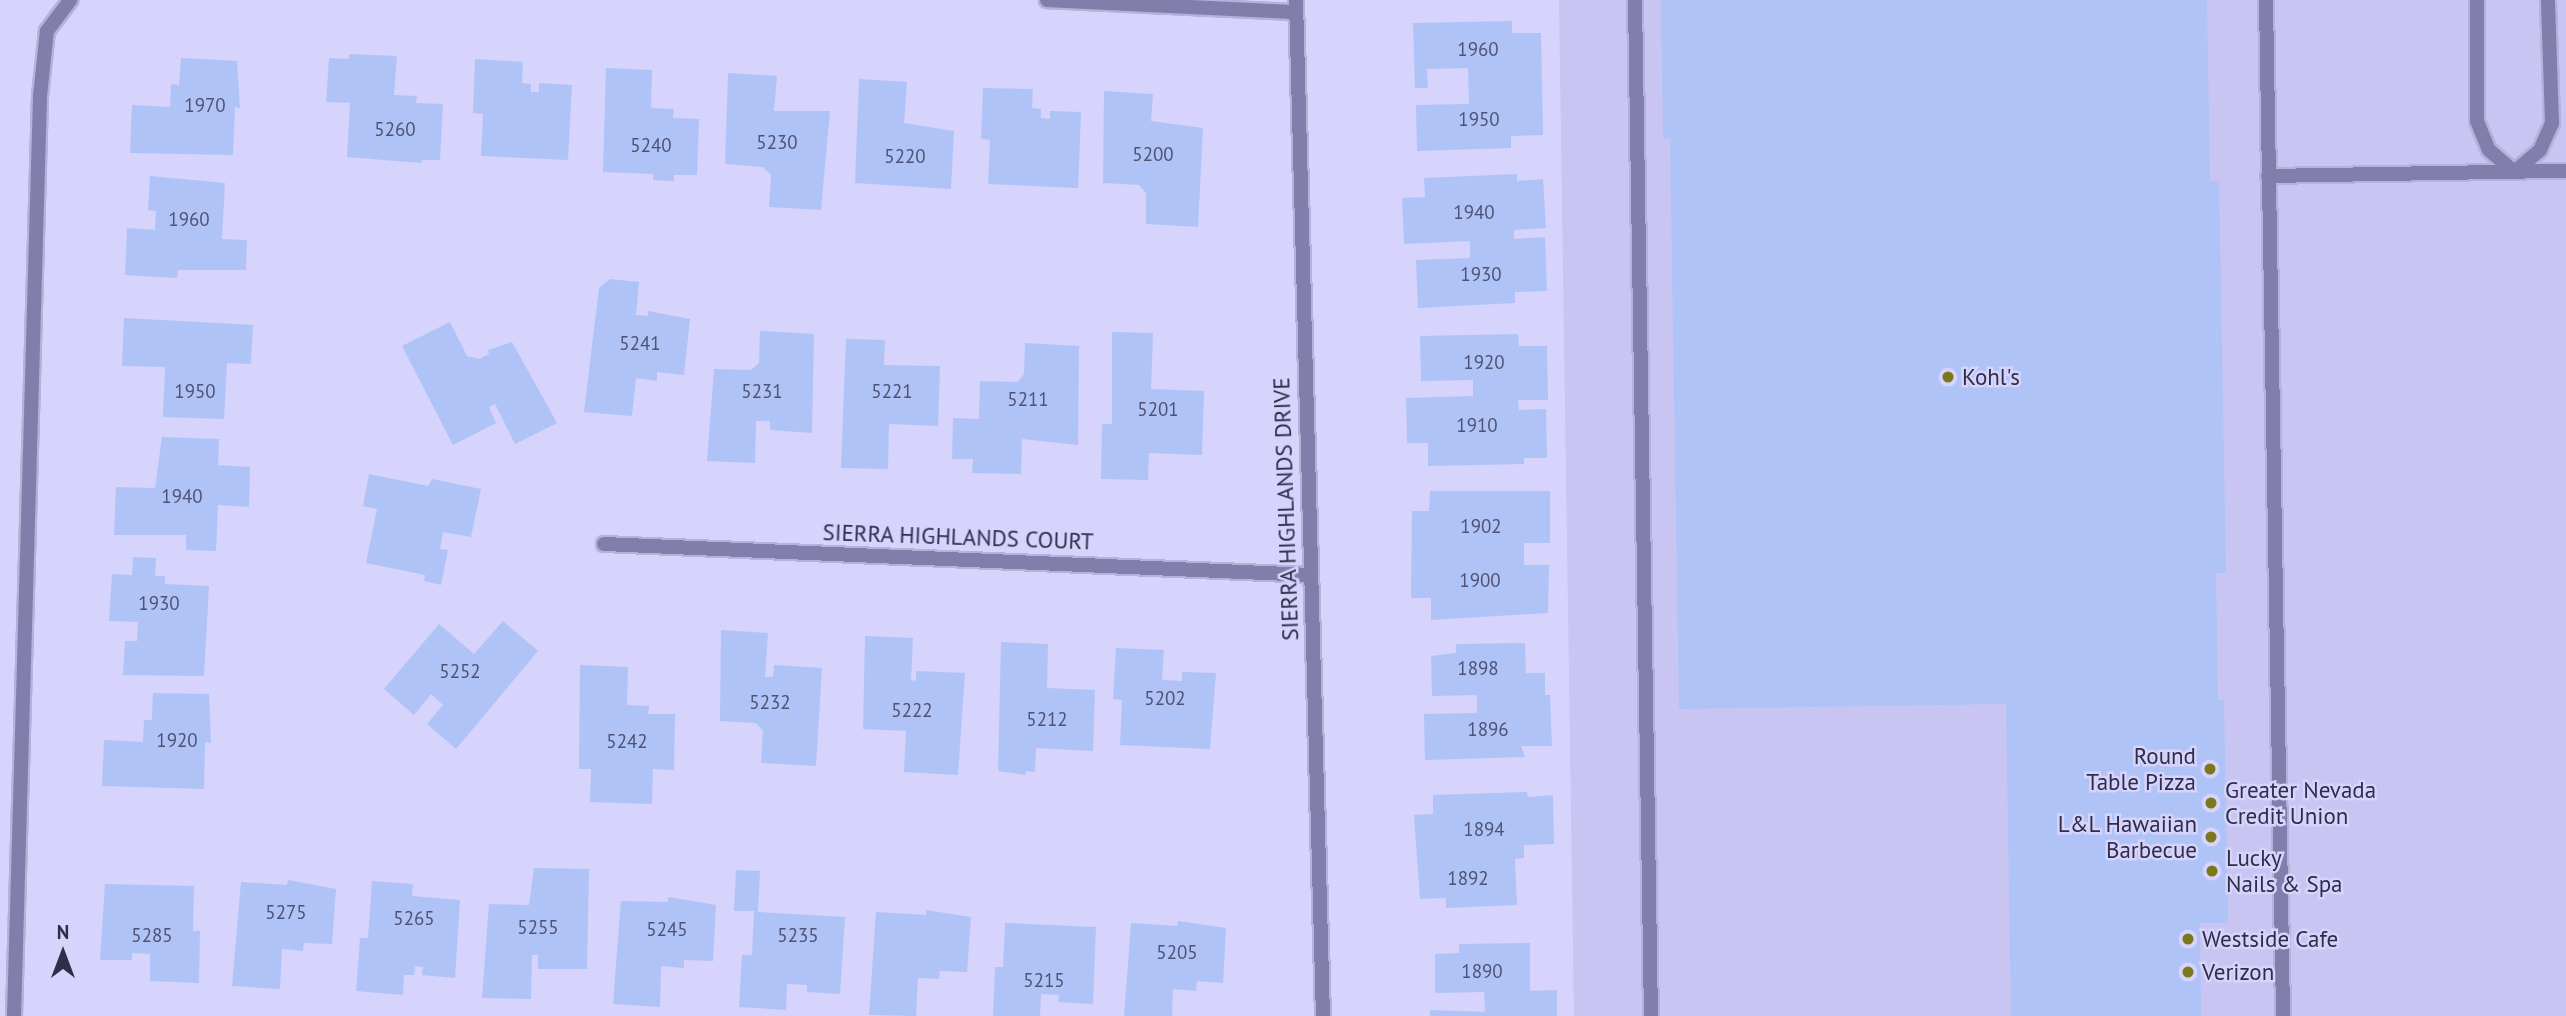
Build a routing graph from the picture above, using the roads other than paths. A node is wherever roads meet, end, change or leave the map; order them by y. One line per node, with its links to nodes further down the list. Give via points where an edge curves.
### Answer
1 (70, 0): 13 (street, via 47,31 40,96)
2 (1047, 0): 7 (street)
3 (1635, 0): 15 (street)
4 (2266, 0): 10 (street)
5 (2477, 0): 8 (street, via 2477,121 2489,150)
6 (2548, 0): 8 (street, via 2552,123 2539,150)
7 (1296, 6): 12 (street, SIERRA HIGHLANDS DRIVE)
8 (2514, 172): 9 (street); 10 (street)
9 (2566, 172)
10 (2268, 176): 16 (street)
11 (604, 544): 12 (street, SIERRA HIGHLANDS COURT)
12 (1310, 575): 14 (street, SIERRA HIGHLANDS DRIVE)
13 (14, 1016)
14 (1323, 1016)
15 (1651, 1016)
16 (2283, 1016)

